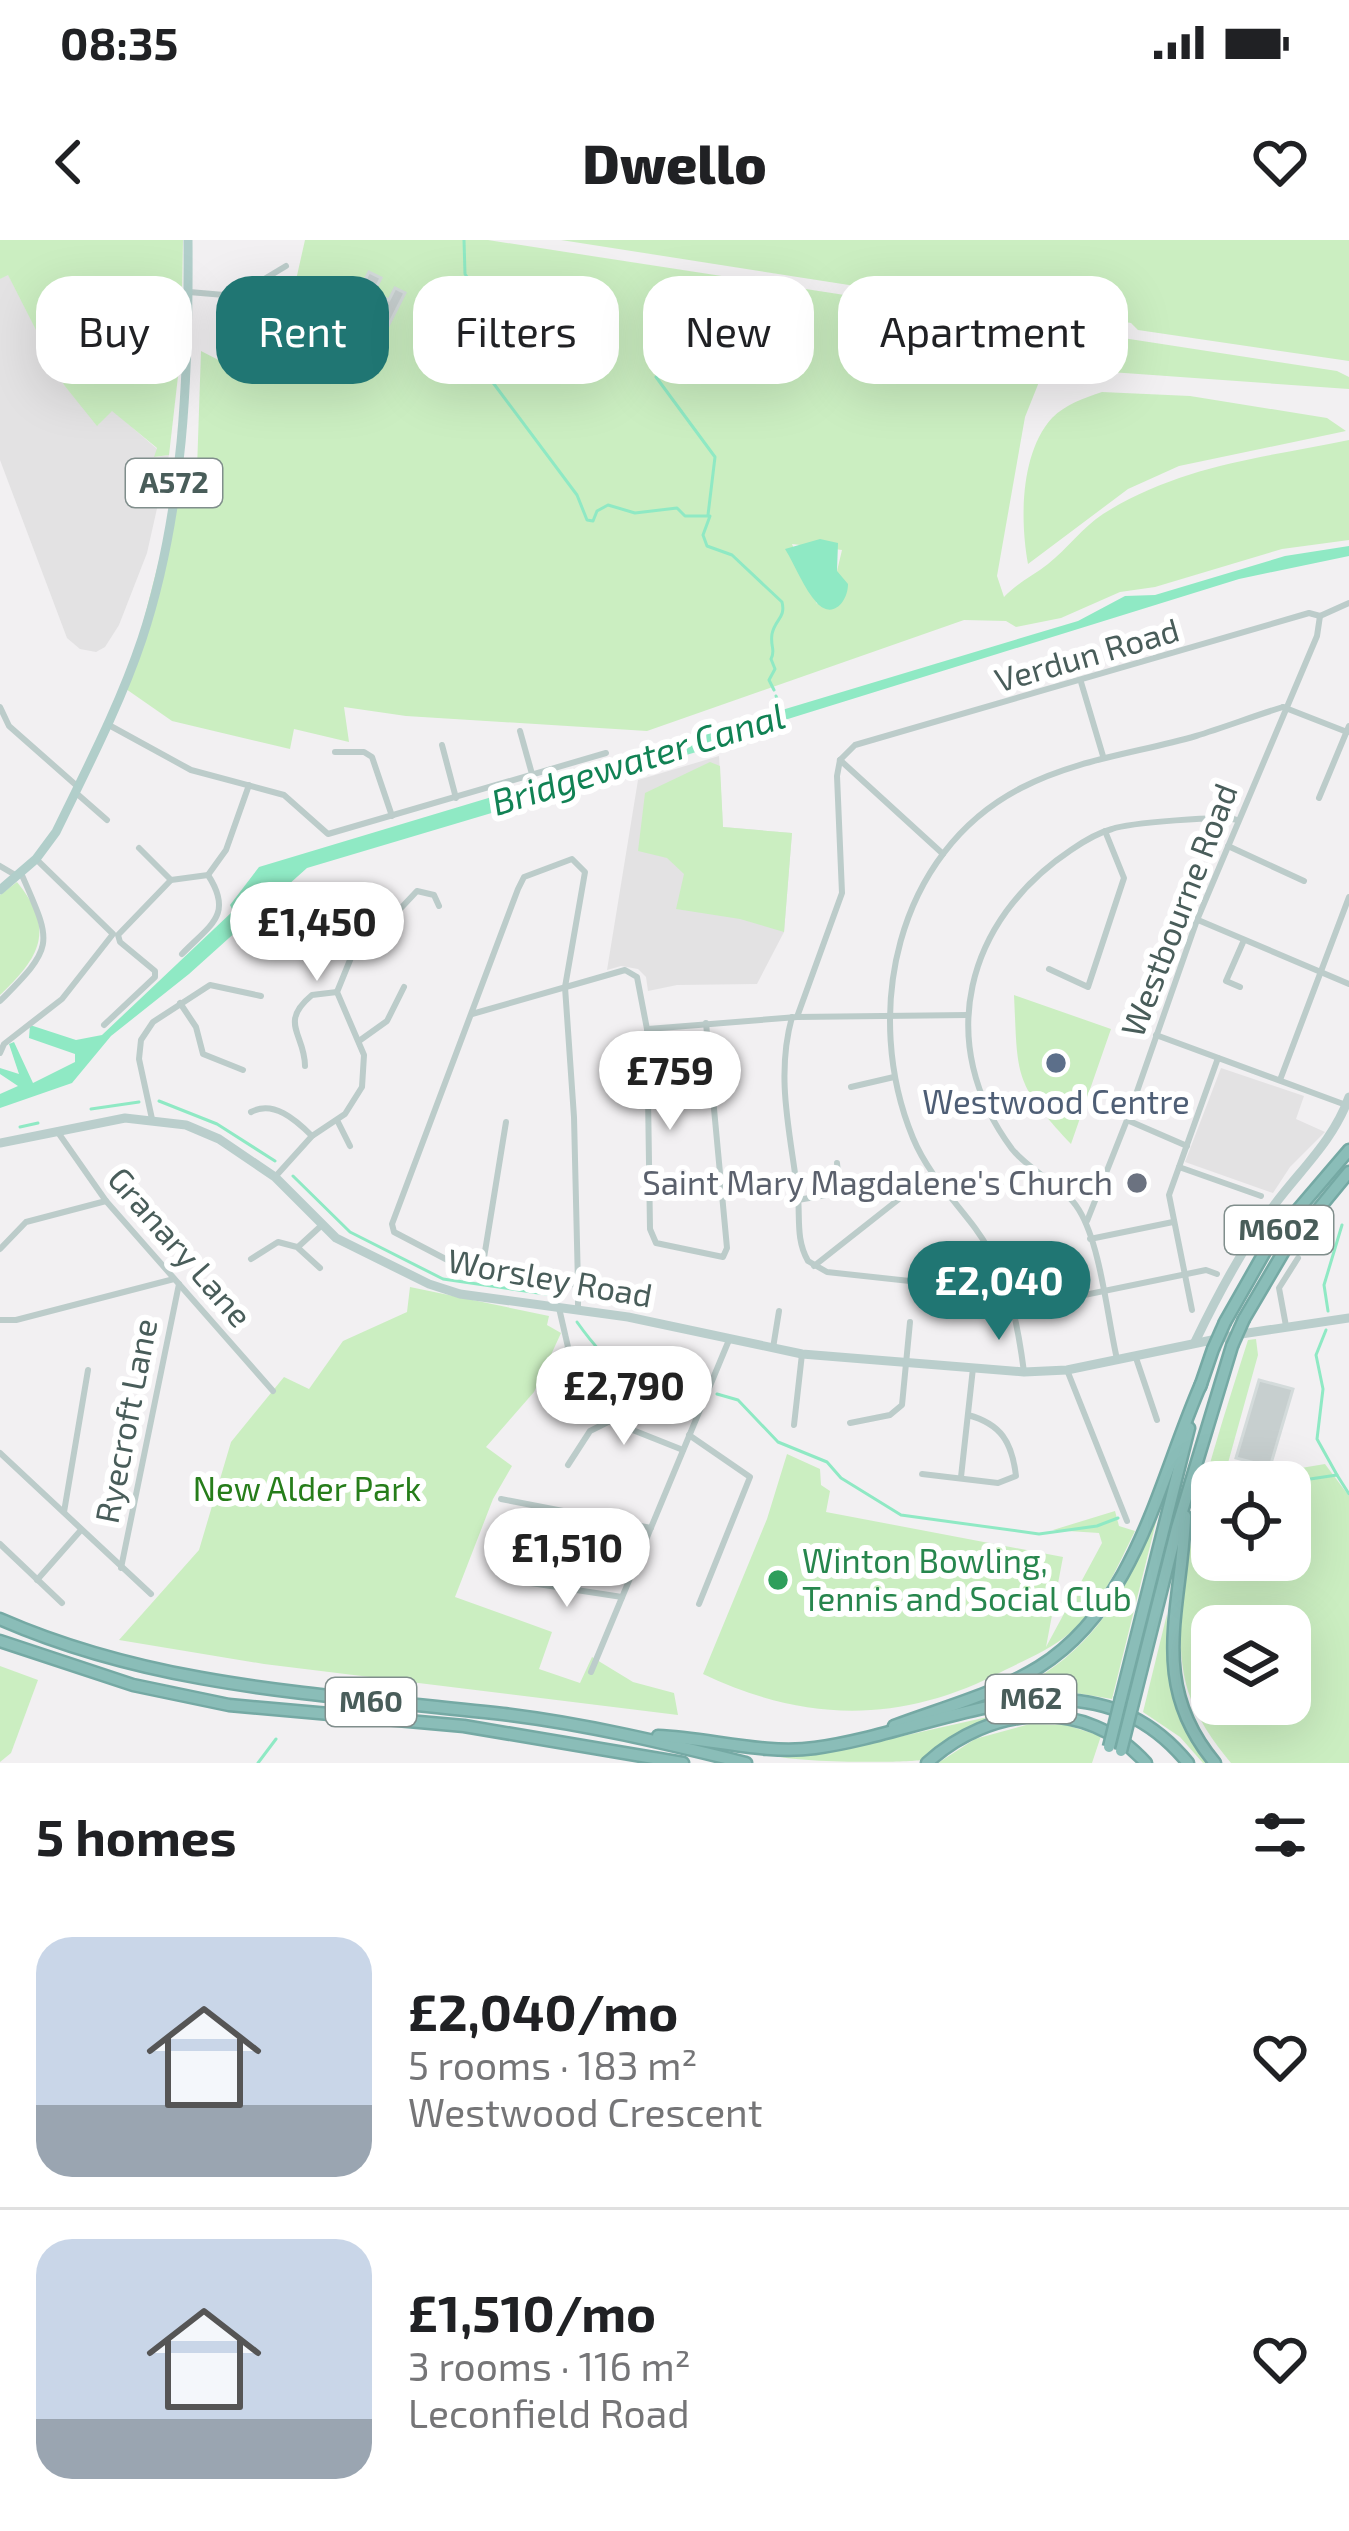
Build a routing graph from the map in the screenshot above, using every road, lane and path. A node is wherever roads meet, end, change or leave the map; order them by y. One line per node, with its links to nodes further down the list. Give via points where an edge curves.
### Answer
1 (188, 240): 3 (main road, A572)
2 (286, 266): 4 (street, via 236,296)
3 (188, 276)
4 (192, 292)
5 (185, 384): 11 (main road, A572, via 171,509 142,639)
6 (1349, 603): 7 (street, Verdun Road)
7 (1320, 616): 8 (street, Verdun Road); 10 (street, Westbourne Road)
8 (1081, 682): 17 (street); 18 (street, Verdun Road, via 855,745)
9 (0, 707): 21 (street, via 9,726)
10 (1283, 707): 12 (street); 17 (street); 26 (street, Westbourne Road)
11 (106, 724): 20 (street, via 191,770); 21 (main road, A572)
12 (1348, 730): 23 (street)
13 (520, 731): 19 (street)
14 (442, 745): 22 (street)
15 (335, 752): 24 (street, via 371,757)
16 (606, 753): 19 (street)
17 (1103, 756): 30 (street, via 1007,796)
18 (840, 760): 30 (street); 58 (street, via 842,893)
19 (532, 774): 22 (street)
20 (249, 785): 24 (street, via 284,795 328,834); 34 (street, via 226,850)
21 (76, 789): 25 (street); 31 (main road, A572)
22 (456, 798): 24 (street)
23 (1319, 798)
24 (392, 816)
25 (106, 820)
26 (1237, 820): 27 (street, via 1219,815); 28 (street, Westbourne Road)
27 (1106, 830): 45 (street, via 1124,878 1088,987); 57 (street, via 1011,902 978,958)
28 (1228, 846): 36 (street); 41 (street, Westbourne Road)
29 (139, 848): 35 (street)
30 (943, 854): 55 (street, via 910,912)
31 (36, 859): 33 (main road, A572); 64 (street, via 113,934 62,999)
32 (0, 866): 33 (street)
33 (19, 874): 37 (main road, A572); 53 (street, via 43,919 42,952)
34 (208, 875): 35 (street); 44 (street, via 220,893 219,913)
35 (170, 880): 60 (street, via 118,934 155,977)
36 (1304, 880)
37 (0, 890)
38 (1349, 897): 46 (street)
39 (439, 907): 42 (street, via 434,895 417,891 385,925)
40 (347, 920): 42 (street)
41 (1197, 920): 43 (street); 62 (street, Westbourne Road)
42 (359, 938): 51 (street)
43 (1244, 940): 46 (street); 50 (street, via 1226,981)
44 (182, 954)
45 (1048, 969)
46 (1318, 971): 47 (street); 69 (street)
47 (1349, 985)
48 (404, 987): 63 (street, via 387,1021)
49 (565, 987): 56 (street); 56 (street, via 584,872 572,860 524,877); 61 (street, via 626,971 641,986); 105 (street)
50 (1240, 987)
51 (337, 992): 63 (street); 66 (street, via 312,994 295,1017)
52 (261, 996): 54 (street, via 210,985)
53 (0, 1001)
54 (179, 1004): 67 (street, via 203,1054); 73 (street, via 148,1027 139,1045)
55 (887, 1013): 57 (street); 58 (street); 68 (street)
56 (470, 1015): 101 (street, via 392,1224 457,1265)
57 (968, 1015): 92 (street, via 972,1060 1003,1135)
58 (794, 1017): 59 (street); 89 (street, via 784,1097)
59 (706, 1022): 61 (street); 61 (street, via 722,1257 656,1244 650,1228)
60 (104, 1025)
61 (647, 1029)
62 (1156, 1035): 65 (street); 75 (street, Westbourne Road)
63 (359, 1041): 74 (street, via 362,1087)
64 (0, 1053)
65 (1218, 1058): 69 (street); 81 (street)
66 (305, 1066)
67 (243, 1070)
68 (894, 1077): 70 (street); 85 (street)
69 (1280, 1080): 71 (street)
70 (851, 1088)
71 (1348, 1101): 118 (main road, via 1334,1134 1254,1233)
72 (250, 1112): 78 (street, via 273,1106)
73 (152, 1119): 77 (main road, Worsley Road); 87 (main road, Worsley Road, via 219,1138)
74 (338, 1120): 78 (street); 80 (street)
75 (1127, 1120): 81 (street); 92 (street, Westbourne Road)
76 (506, 1122): 101 (street)
77 (57, 1129): 79 (main road, Worsley Road); 90 (street, Granary Lane)
78 (312, 1136): 87 (street)
79 (0, 1143)
80 (350, 1145)
81 (1186, 1146): 84 (street)
82 (1349, 1150): 129 (highway, M602, bridge, via 1271,1241)
83 (837, 1163): 89 (street, via 839,1183 826,1195)
84 (1179, 1167): 88 (street); 91 (street, via 1169,1195)
85 (932, 1172): 99 (street); 106 (street)
86 (1349, 1172): 142 (highway, M602, bridge, via 1284,1251 1244,1319)
87 (275, 1177): 93 (main road, Worsley Road)
88 (1262, 1196)
89 (798, 1200): 99 (street, via 802,1249)
90 (106, 1201): 96 (street, via 26,1222); 104 (street, Granary Lane)
91 (1173, 1222): 94 (street); 102 (street)
92 (1086, 1223): 94 (street)
93 (323, 1226): 95 (street); 108 (main road, Worsley Road, via 429,1285)
94 (1090, 1239): 107 (street)
95 (297, 1247): 98 (street, via 272,1244); 100 (street)
96 (0, 1250)
97 (1298, 1258): 116 (street, via 1279,1288)
98 (251, 1259)
99 (814, 1266): 106 (street)
100 (320, 1268)
101 (482, 1270): 105 (street)
102 (1184, 1274): 103 (street); 107 (street); 110 (street)
103 (1217, 1274)
104 (176, 1281): 114 (street); 130 (street, Granary Lane); 148 (street, Ryecroft Lane)
105 (578, 1285): 112 (street)
106 (1011, 1292): 109 (street)
107 (1102, 1292): 109 (street); 122 (street)
108 (560, 1308): 112 (main road, Worsley Road); 128 (street, via 568,1347)
109 (1016, 1309): 127 (street)
110 (1192, 1310)
111 (779, 1311): 119 (street)
112 (578, 1312): 117 (main road, Worsley Road)
113 (1349, 1318): 116 (main road, Worsley Road)
114 (1, 1320)
115 (910, 1322): 123 (street)
116 (1286, 1326): 118 (main road, Worsley Road)
117 (729, 1340): 119 (main road, Worsley Road); 135 (street)
118 (1196, 1342): 121 (main road, Worsley Road)
119 (773, 1348): 120 (main road, Worsley Road)
120 (802, 1354): 123 (main road, Worsley Road); 134 (street)
121 (1135, 1355): 122 (main road, Worsley Road); 132 (street)
122 (1117, 1359): 126 (main road, Worsley Road)
123 (906, 1361): 124 (main road, Worsley Road); 133 (street, via 899,1409)
124 (973, 1368): 127 (main road, Worsley Road); 131 (street)
125 (88, 1370): 143 (street)
126 (1067, 1370): 127 (main road, Worsley Road); 144 (street)
127 (1024, 1372)
128 (553, 1376)
129 (1201, 1384): 158 (highway, M602); 160 (highway, M602, via 1132,1556 1078,1636 1014,1681)
130 (273, 1391)
131 (968, 1415): 140 (street); 140 (street, via 1004,1435 1016,1476 998,1483)
132 (1157, 1420)
133 (850, 1423)
134 (794, 1425)
135 (688, 1434): 136 (street); 154 (street, via 750,1477)
136 (683, 1450): 138 (street, via 610,1421 590,1431); 145 (street)
137 (0, 1453): 143 (street)
138 (568, 1466)
139 (922, 1474): 140 (street)
140 (961, 1477)
141 (501, 1499): 145 (street)
142 (1185, 1501): 158 (highway, M602); 168 (highway, M602, via 1172,1659 1182,1703)
143 (64, 1512): 146 (street)
144 (1126, 1522)
145 (652, 1528): 152 (street)
146 (81, 1531): 148 (street); 149 (street)
147 (0, 1544): 149 (street)
148 (121, 1568): 151 (street)
149 (37, 1580): 153 (street)
150 (518, 1581): 152 (street)
151 (151, 1594)
152 (622, 1598): 157 (street)
153 (62, 1603)
154 (699, 1604)
155 (0, 1619): 159 (highway, M60, via 102,1657 204,1682)
156 (0, 1640): 162 (highway, M60, via 133,1684 229,1705 464,1726)
157 (591, 1672)
158 (1127, 1701): 161 (highway, M602, bridge)
159 (643, 1735): 160 (highway, M60, via 788,1750); 163 (highway, M60)
160 (859, 1739): 167 (highway, M62, via 1031,1699 1070,1698 1141,1721)
161 (1116, 1754): 165 (highway, M602)
162 (676, 1762)
163 (746, 1763)
164 (927, 1763): 166 (highway, via 980,1728 1041,1715 1095,1726)
165 (1105, 1763)
166 (1146, 1763)
167 (1188, 1763)
168 (1219, 1763)

